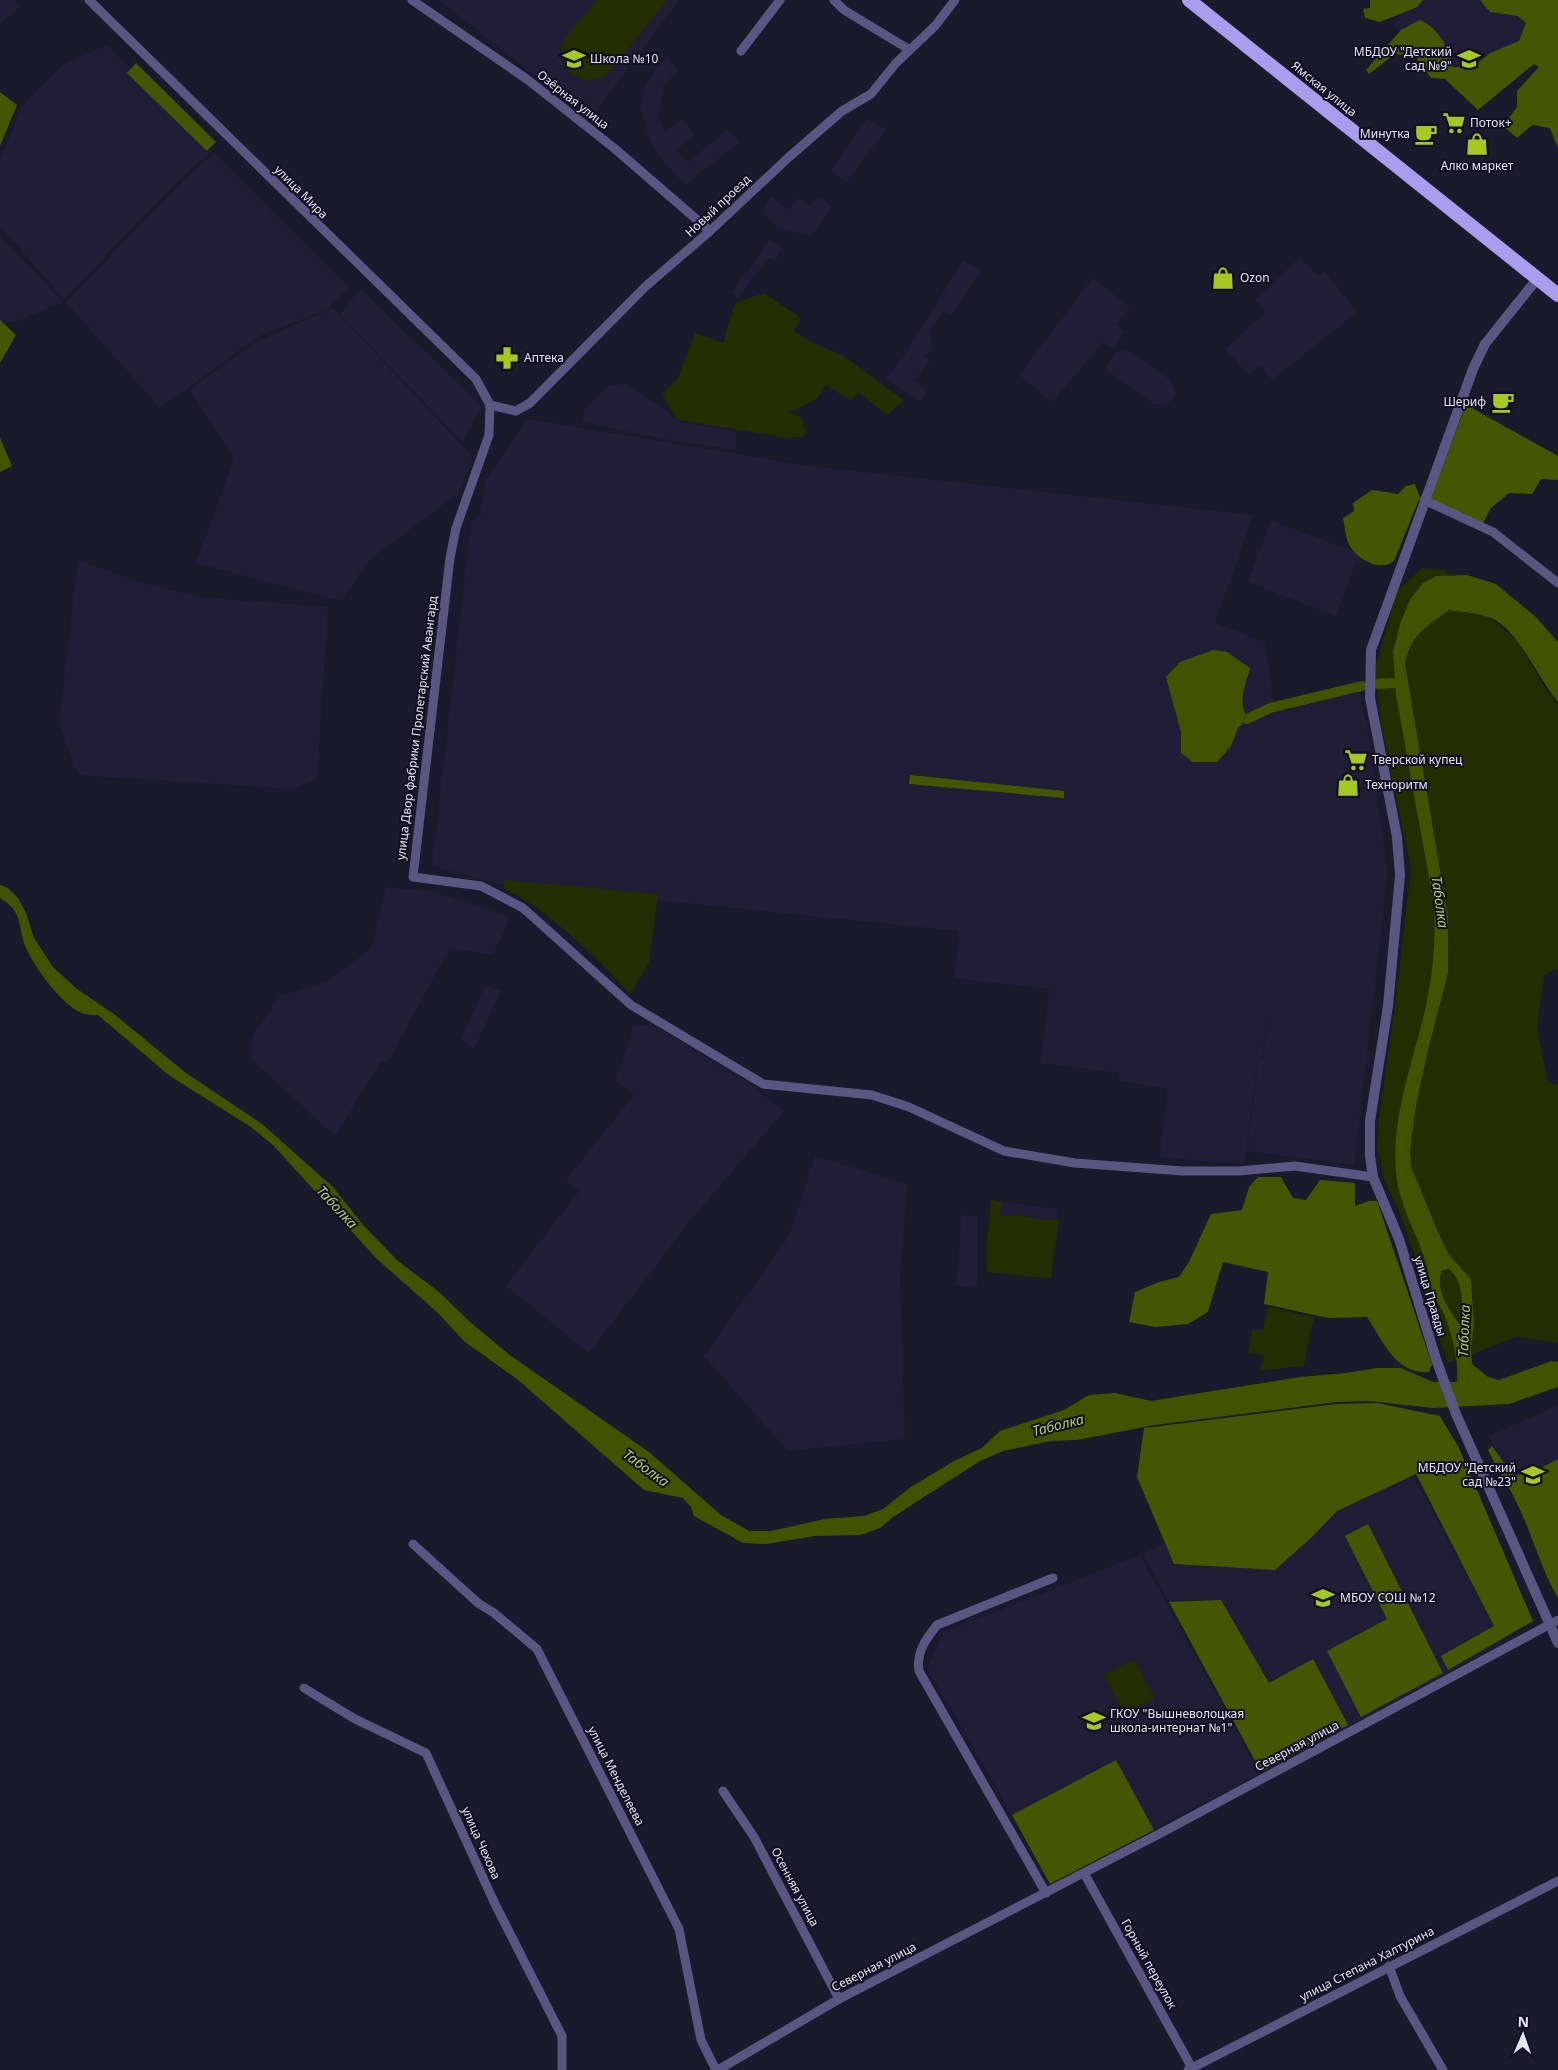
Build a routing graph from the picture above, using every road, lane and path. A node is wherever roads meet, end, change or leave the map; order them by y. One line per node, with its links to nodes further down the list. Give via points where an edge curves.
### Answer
1 (89, 0): 12 (street, улица Мира, via 476,379)
2 (412, 0): 9 (street, Озёрная улица, via 528,80 614,148)
3 (780, 0): 8 (street)
4 (834, 0): 7 (street, via 844,10)
5 (955, 0): 7 (street, Новый проезд, via 935,26)
6 (1189, 0): 10 (highway, Ямская улица)
7 (910, 50): 9 (street, Новый проезд, via 871,94 842,111)
8 (741, 51)
9 (710, 231): 12 (street, Новый проезд, via 646,286 530,403 516,411)
10 (1537, 279): 11 (highway, Ямская улица); 13 (street, via 1485,344)
11 (1558, 295)
12 (490, 405): 15 (street, улица Двор фабрики Пролетарский Авангард, via 489,435 456,528 450,558 413,877 481,886 523,908 631,1005 763,1084 872,1095 909,1107 1004,1151 1075,1163 1183,1172 1295,1166)
13 (1424, 500): 14 (street, via 1493,532); 15 (street, via 1371,650 1370,698 1397,837 1400,875 1388,1006 1370,1121)
14 (1558, 583)
15 (1373, 1177): 18 (street, улица Правды, via 1399,1238 1456,1414)
16 (413, 1544): 29 (street, улица Менделеева, via 478,1603 537,1649 679,1929 701,2040)
17 (1053, 1578): 24 (street, via 937,1625 925,1641 918,1664 919,1671)
18 (1553, 1621): 19 (street, улица Правды); 22 (street, Северная улица)
19 (1558, 1643)
20 (304, 1688): 28 (street, улица Чехова, via 355,1719 426,1753 495,1904 562,2036)
21 (723, 1791): 26 (street, Осенняя улица, via 754,1837)
22 (1084, 1873): 24 (street, Северная улица); 27 (street, Горный переулок)
23 (1558, 1881): 25 (street, улица Степана Халтурина)
24 (1046, 1893): 26 (street, Северная улица)
25 (1389, 1966): 27 (street, улица Степана Халтурина); 30 (street, via 1400,1996)
26 (839, 1999): 29 (street, Северная улица)
27 (1190, 2069)
28 (562, 2070)
29 (717, 2070)
30 (1443, 2070)

